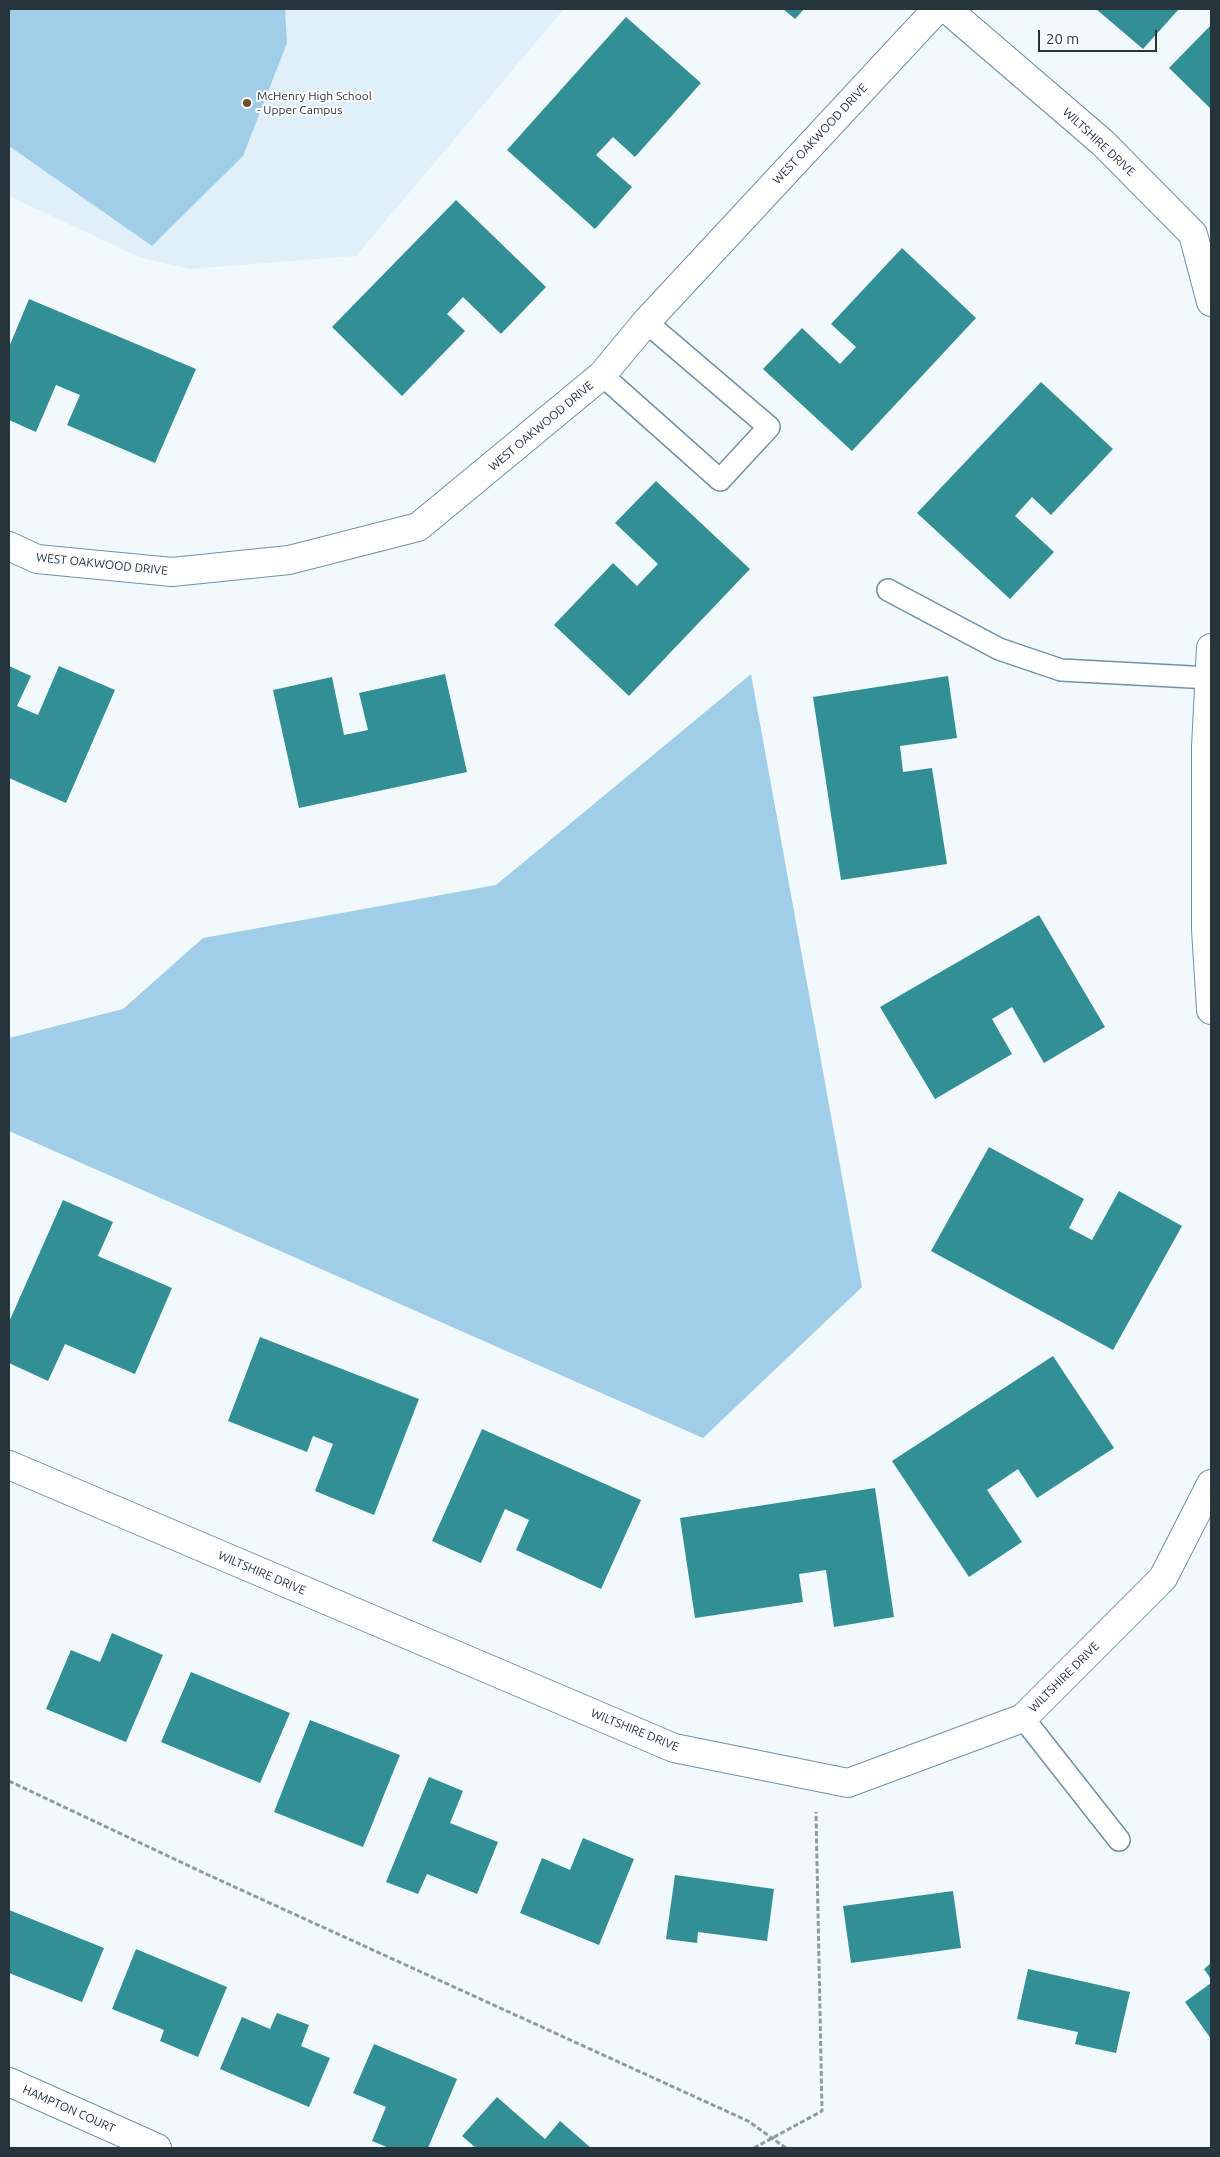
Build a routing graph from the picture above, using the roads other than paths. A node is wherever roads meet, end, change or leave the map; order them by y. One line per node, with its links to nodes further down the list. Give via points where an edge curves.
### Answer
1 (937, 9): 4 (street, WEST OAKWOOD DRIVE)
2 (947, 9): 3 (street, WILTSHIRE DRIVE, via 1103,143 1193,234)
3 (1211, 302)
4 (646, 322): 5 (street, WEST OAKWOOD DRIVE); 5 (lane, via 769,427 720,480)
5 (602, 375): 6 (street, WEST OAKWOOD DRIVE, via 418,528 289,560 172,572 37,559)
6 (9, 546)
7 (888, 590): 9 (lane, via 999,649 1062,670)
8 (1211, 648): 9 (street)
9 (1210, 678): 10 (street, via 1206,747 1206,929)
10 (1211, 1010)
11 (9, 1465): 13 (street, WILTSHIRE DRIVE, via 674,1748 848,1784)
12 (1211, 1484): 13 (street, WILTSHIRE DRIVE, via 1163,1578)
13 (1023, 1718): 14 (lane)
14 (1119, 1840)
15 (9, 2082): 16 (street, HAMPTON COURT)
16 (157, 2148)

